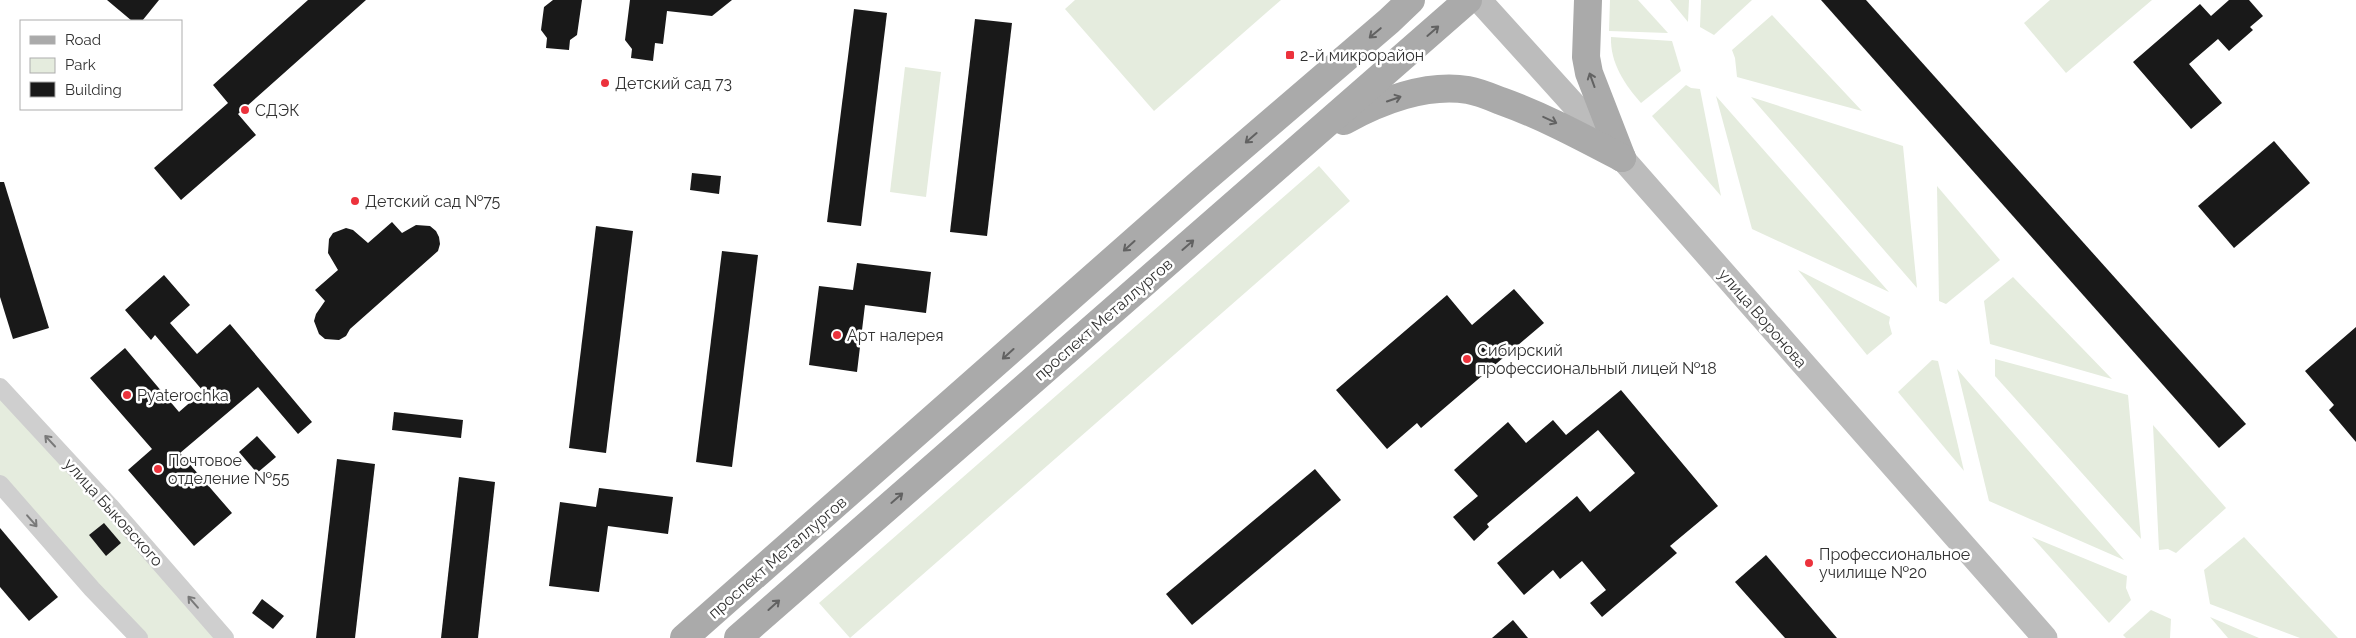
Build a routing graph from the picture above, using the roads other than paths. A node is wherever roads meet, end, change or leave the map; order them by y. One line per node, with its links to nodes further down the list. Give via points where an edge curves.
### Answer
1 (1411, 0): 11 (main road, проспект Металлургов, one-way to 11)
2 (1468, 0): 5 (main road, проспект Металлургов, one-way to 2)
3 (1479, 0): 6 (main road, улица Воронова)
4 (1588, 0): 6 (main road, one-way to 4, via 1589,73 1586,57)
5 (1304, 144): 6 (main road, one-way to 6, via 1358,113 1396,97 1428,90 1468,90 1553,121); 12 (main road, проспект Металлургов, one-way to 5)
6 (1622, 158): 13 (main road, улица Воронова)
7 (0, 387): 10 (street, улица Быковского, one-way to 7)
8 (0, 484): 9 (street, one-way to 9)
9 (139, 638)
10 (226, 638)
11 (684, 638)
12 (738, 638)
13 (2045, 638)

